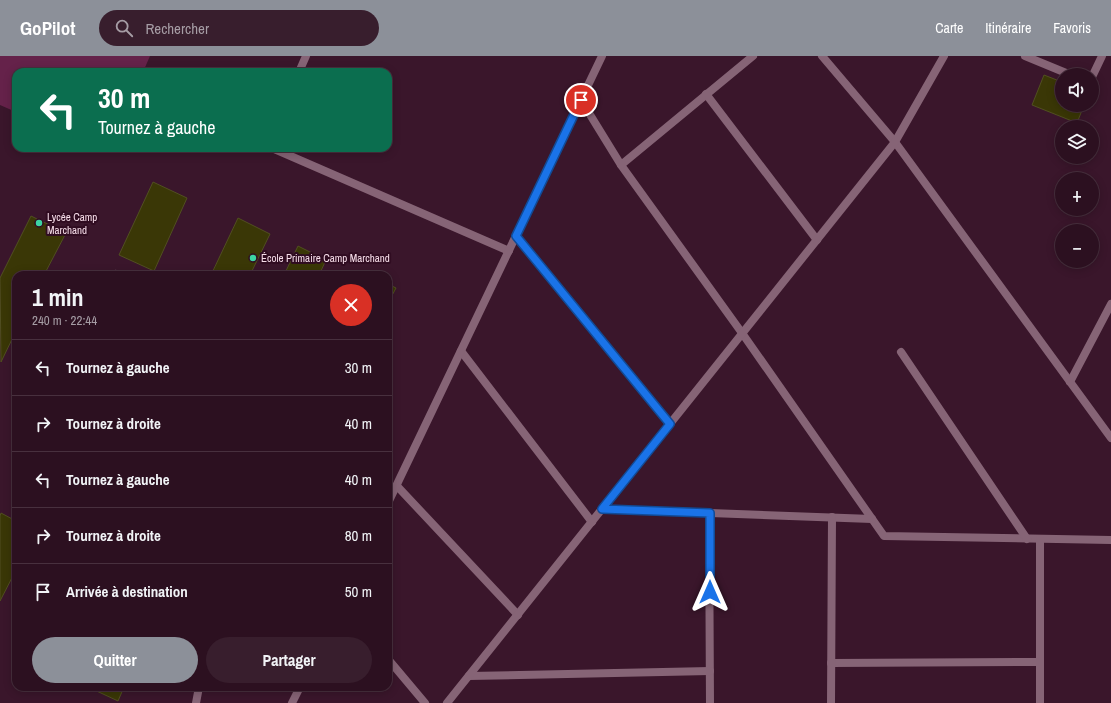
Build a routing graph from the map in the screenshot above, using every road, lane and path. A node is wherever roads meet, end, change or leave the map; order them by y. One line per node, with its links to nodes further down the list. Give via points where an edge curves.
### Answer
1 (306, 56): 8 (street)
2 (602, 56): 12 (street)
3 (753, 56): 11 (street)
4 (822, 56): 13 (street)
5 (944, 56): 13 (street)
6 (1025, 56): 9 (street)
7 (1102, 56): 10 (street)
8 (301, 68)
9 (1055, 68)
10 (1096, 68)
11 (706, 94): 15 (street); 17 (street)
12 (581, 100): 15 (street); 16 (street)
13 (895, 142): 17 (street); 23 (street)
14 (281, 152): 18 (street)
15 (621, 165): 20 (street)
16 (516, 236): 18 (street); 24 (street)
17 (817, 240): 20 (street)
18 (508, 251): 21 (street)
19 (1111, 304): 23 (street)
20 (742, 334): 24 (street); 31 (street)
21 (461, 351): 26 (street); 32 (street)
22 (901, 352): 33 (street)
23 (1070, 382): 25 (street)
24 (670, 424): 28 (street)
25 (1111, 438)
26 (396, 486): 27 (street); 36 (street)
27 (392, 494)
28 (602, 509): 29 (street); 32 (street)
29 (710, 513): 30 (street); 40 (street)
30 (832, 518): 31 (street); 38 (street)
31 (872, 519): 33 (street, via 884,536)
32 (592, 522): 36 (street)
33 (1027, 539): 34 (street)
34 (1040, 539): 35 (street); 37 (street)
35 (1111, 540)
36 (518, 615): 41 (street)
37 (1040, 662): 38 (street); 50 (street)
38 (831, 663): 49 (street)
39 (392, 664): 46 (street)
40 (710, 671): 41 (street); 48 (street)
41 (469, 676): 47 (street)
42 (198, 691): 44 (street)
43 (298, 691): 45 (street)
44 (196, 703)
45 (292, 703)
46 (425, 703)
47 (447, 703)
48 (710, 703)
49 (831, 703)
50 (1040, 703)

